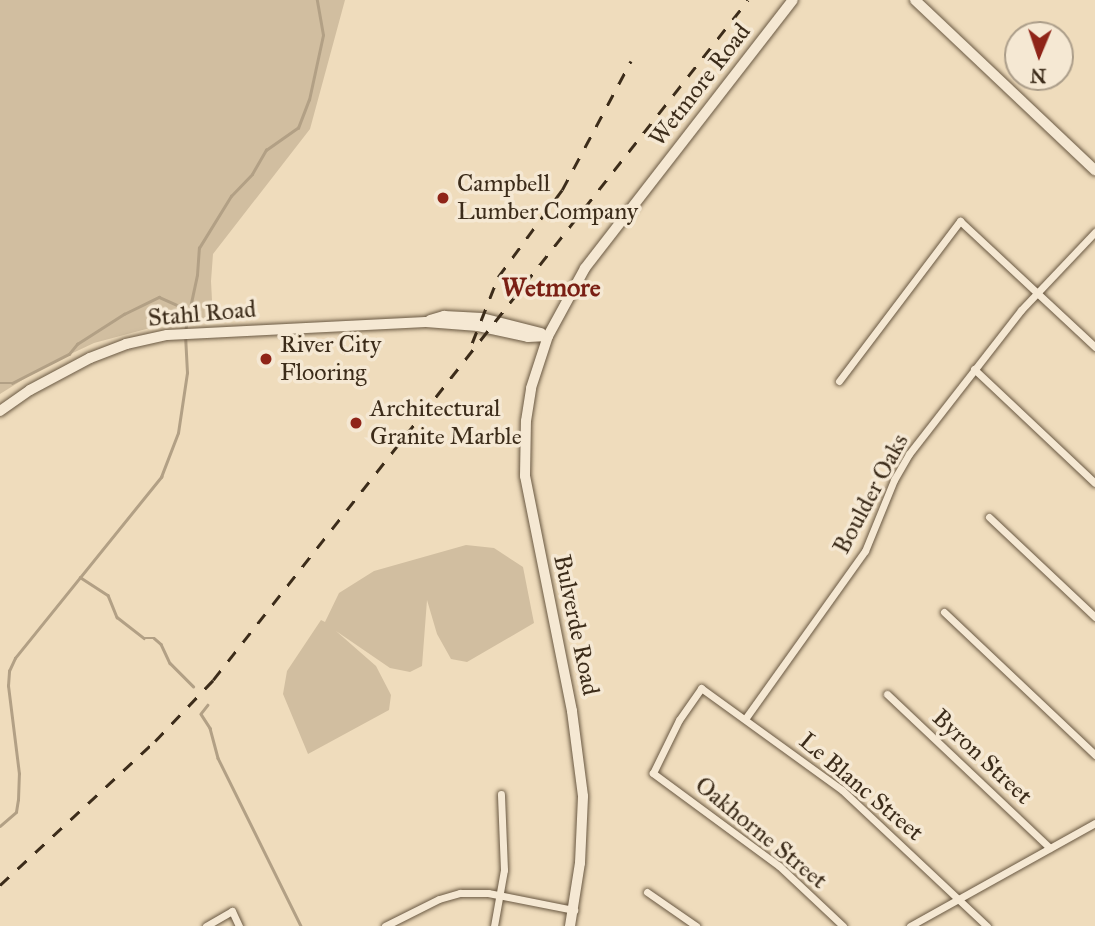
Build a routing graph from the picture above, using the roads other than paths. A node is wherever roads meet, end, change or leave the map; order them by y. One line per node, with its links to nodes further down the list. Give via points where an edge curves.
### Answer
1 (793, 0): 6 (main road, Wetmore Road, via 584,268)
2 (915, 0): 3 (main road)
3 (1095, 170)
4 (1095, 232): 5 (street, Boulder Oaks)
5 (1037, 292): 7 (street); 8 (street, Boulder Oaks); 9 (street, via 960,221)
6 (548, 336): 10 (main road, Stahl Road, via 482,318 444,316 426,322 167,335 90,358); 25 (main road, Bulverde Road, via 529,400 525,476 577,742 583,833)
7 (1095, 347)
8 (974, 369): 11 (street); 16 (street, Boulder Oaks, via 901,467 877,528 851,573)
9 (839, 382)
10 (0, 411)
11 (1095, 483)
12 (989, 517): 14 (street)
13 (944, 612): 17 (street)
14 (1095, 617)
15 (887, 694): 21 (street, Byron Street)
16 (745, 719): 18 (street, Le Blanc Street, via 701,688); 24 (street, Le Blanc Street, via 842,790)
17 (1095, 755)
18 (653, 773): 32 (street, Oakhorne Street, via 779,866)
19 (501, 794): 23 (street)
20 (1095, 822): 21 (street)
21 (1050, 848): 24 (street)
22 (647, 892): 31 (street)
23 (501, 896): 25 (street); 28 (street, via 454,894); 29 (street)
24 (958, 899): 33 (street); 34 (street, Le Blanc Street)
25 (574, 910): 30 (main road, Bulverde Road)
26 (206, 926): 27 (street, via 232,911)
27 (239, 926)
28 (385, 926)
29 (494, 926)
30 (570, 926)
31 (696, 926)
32 (843, 926)
33 (909, 926)
34 (987, 926)

